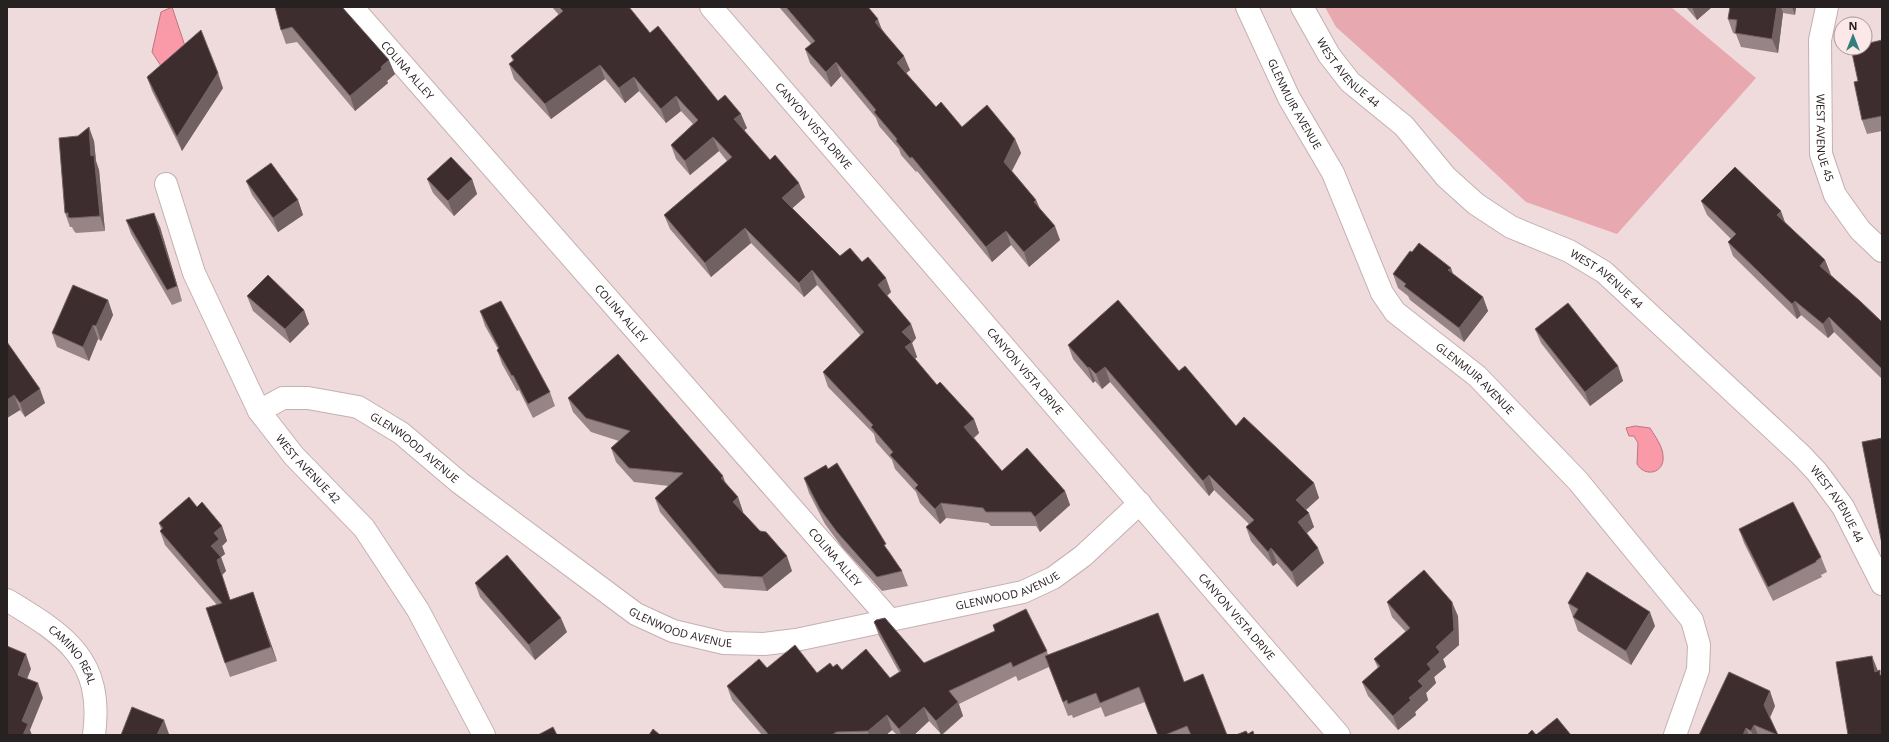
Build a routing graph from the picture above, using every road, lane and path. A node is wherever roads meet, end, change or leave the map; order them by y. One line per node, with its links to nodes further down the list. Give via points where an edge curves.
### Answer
1 (352, 7): 12 (street, COLINA ALLEY)
2 (711, 7): 9 (street, CANYON VISTA DRIVE)
3 (1247, 7): 16 (street, GLENMUIR AVENUE, via 1289,98 1333,173 1382,293 1395,312 1477,376 1578,481 1692,620 1699,645 1698,670)
4 (1302, 7): 10 (street, WEST AVENUE 44, via 1329,55 1350,82 1404,126 1446,177 1476,204 1511,227 1569,250 1604,272 1801,455 1843,507)
5 (1828, 7): 7 (street, WEST AVENUE 45, via 1820,40 1821,154 1835,195 1860,230)
6 (166, 184): 8 (street, WEST AVENUE 42, via 194,273)
7 (1882, 251)
8 (259, 411): 12 (street, GLENWOOD AVENUE, via 283,398 308,398 358,407 401,433 460,483 636,614 673,631 724,642 764,644 796,640); 14 (street, WEST AVENUE 42, via 294,456 364,528 418,610)
9 (1140, 503): 12 (street, GLENWOOD AVENUE, via 1083,556 1053,578 1023,592); 15 (street, CANYON VISTA DRIVE)
10 (1882, 584)
11 (7, 600): 13 (street, CAMINO REAL, via 66,639 82,660 93,685 97,713)
12 (890, 620)
13 (94, 735)
14 (484, 735)
15 (1339, 735)
16 (1676, 735)

